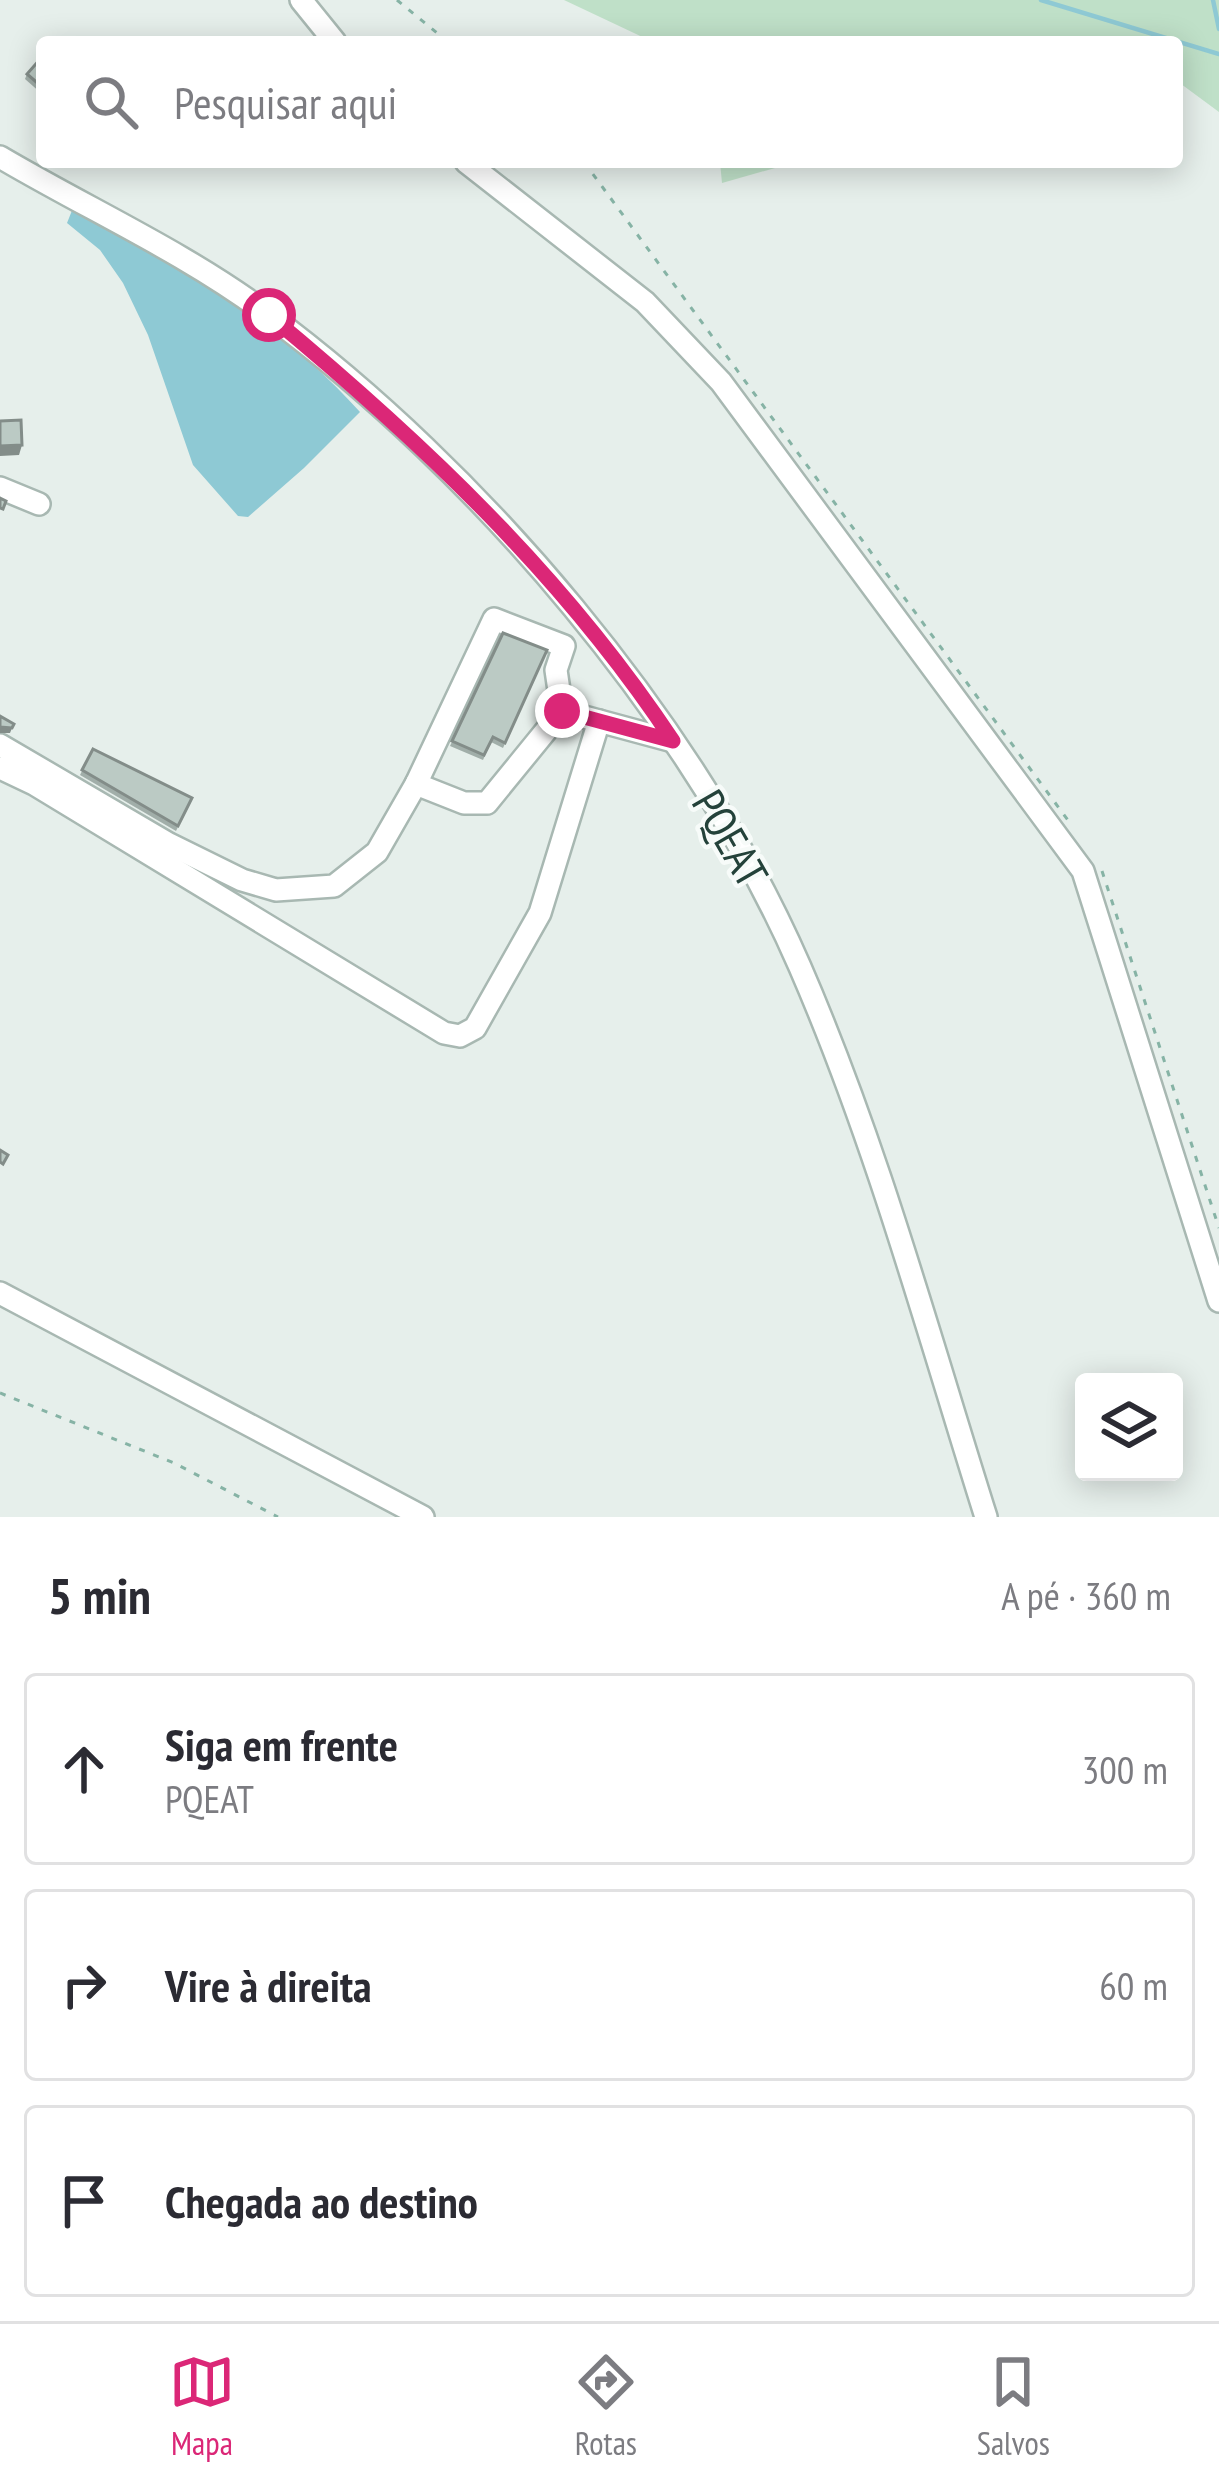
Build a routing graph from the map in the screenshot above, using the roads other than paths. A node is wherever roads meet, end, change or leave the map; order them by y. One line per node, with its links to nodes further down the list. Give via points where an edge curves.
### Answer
1 (301, 0): 2 (lane)
2 (330, 36)
3 (2, 160): 9 (lane, PQEAT, via 241,295 386,412 524,551)
4 (474, 168): 14 (lane, via 645,302 721,382 1083,871)
5 (0, 488): 6 (lane)
6 (39, 504)
7 (562, 711): 8 (lane); 12 (lane, via 488,803 464,803); 12 (lane, via 556,670 564,646 494,619)
8 (599, 721): 9 (lane); 11 (lane, via 540,913 475,1028 460,1036)
9 (673, 741): 16 (lane, PQEAT, via 734,834 807,986 857,1111)
10 (0, 746): 12 (lane, via 193,857 276,890 334,886 356,872 377,852)
11 (0, 768)
12 (416, 784)
13 (0, 1293): 15 (lane)
14 (1219, 1300)
15 (423, 1517)
16 (986, 1517)

